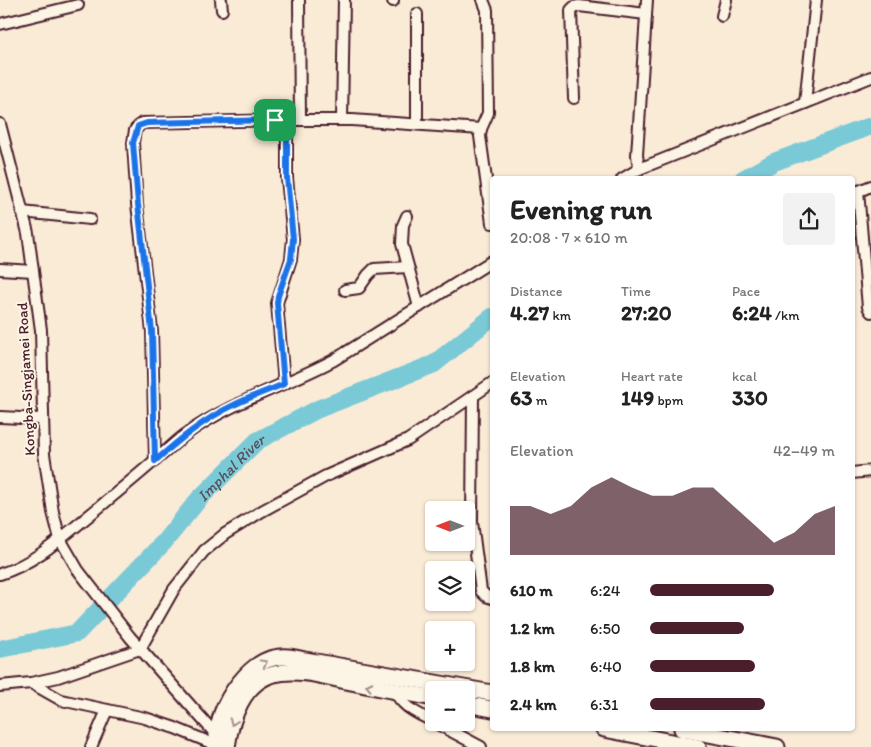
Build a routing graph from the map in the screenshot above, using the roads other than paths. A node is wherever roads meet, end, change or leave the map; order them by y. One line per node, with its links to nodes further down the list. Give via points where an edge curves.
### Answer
1 (299, 0): 16 (street)
2 (344, 0): 17 (street)
3 (482, 0): 20 (street, via 486,10 488,113)
4 (647, 0): 9 (street)
5 (726, 0): 10 (street)
6 (816, 0): 14 (street)
7 (78, 5): 11 (street)
8 (417, 14): 19 (street)
9 (646, 14): 13 (street, via 579,6 571,10); 22 (street, via 637,155)
10 (722, 16)
11 (0, 24)
12 (871, 77): 14 (street)
13 (574, 98)
14 (805, 103): 22 (street)
15 (282, 120): 16 (street); 37 (street, via 287,132 287,178 293,239 291,259 277,303); 42 (street, via 147,123 136,130 133,143 137,195 152,331)
16 (300, 120): 17 (street)
17 (342, 120): 19 (street)
18 (0, 124): 21 (street, Kongba-Singjamei Road)
19 (417, 124): 20 (street)
20 (481, 129): 26 (street)
21 (2, 137): 27 (street, Kongba-Singjamei Road)
22 (639, 169): 23 (street)
23 (627, 176)
24 (871, 186): 25 (street)
25 (855, 192): 36 (street)
26 (490, 208)
27 (22, 212): 29 (street); 33 (street, Kongba-Singjamei Road)
28 (407, 216): 31 (street, via 401,235)
29 (90, 219)
30 (490, 262): 35 (street)
31 (408, 267): 34 (street, via 374,269 360,288); 35 (street)
32 (0, 269): 33 (street)
33 (33, 271): 41 (street, Kongba-Singjamei Road, via 41,330)
34 (345, 290)
35 (419, 307): 37 (street, via 334,360)
36 (871, 312)
37 (284, 384): 42 (street, via 233,405 184,435)
38 (490, 384): 39 (street)
39 (474, 396): 47 (street, via 472,528 482,591); 48 (street, via 408,440 326,476 225,534 204,551 174,589)
40 (0, 417): 41 (street)
41 (42, 419): 45 (street, Kongba-Singjamei Road, via 44,454)
42 (155, 461): 45 (street)
43 (871, 471): 44 (street)
44 (855, 473)
45 (60, 539): 46 (street, via 32,559); 48 (street, Kongba-Singjamei Road, via 78,570)
46 (0, 574)
47 (490, 597)
48 (140, 649): 50 (street, via 78,671); 62 (street, Kongba-Singjamei Road)
49 (390, 676): 52 (street); 53 (highway); 62 (highway, one-way to 49, via 223,712 231,696 248,674 266,660 287,657)
50 (31, 683): 51 (street); 57 (street, via 60,700)
51 (0, 686)
52 (394, 691): 54 (highway); 58 (street, via 408,709); 62 (highway, one-way to 62, via 318,675 274,674 249,689)
53 (490, 693)
54 (425, 696)
55 (475, 706): 56 (highway)
56 (490, 709)
57 (107, 710): 62 (street, via 152,720); 63 (street)
58 (425, 718)
59 (451, 731): 64 (street)
60 (614, 731): 65 (highway)
61 (696, 731): 66 (highway)
62 (220, 744)
63 (91, 747)
64 (481, 747)
65 (698, 747)
66 (777, 747)

